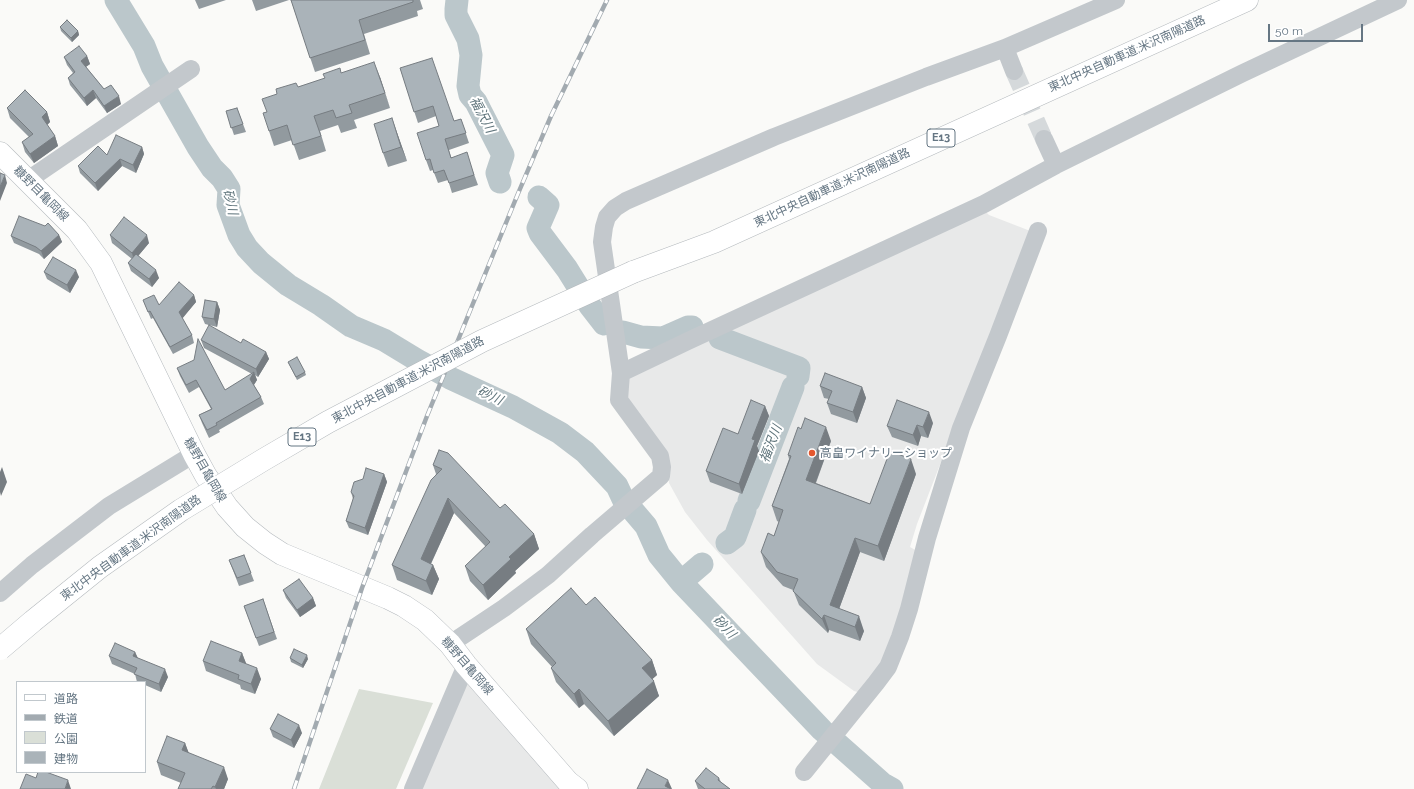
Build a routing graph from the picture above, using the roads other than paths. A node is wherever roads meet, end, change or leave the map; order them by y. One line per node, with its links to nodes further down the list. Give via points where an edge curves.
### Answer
1 (1116, 0): 5 (street)
2 (1228, 0): 13 (main road, 東北中央自動車道;米沢南陽道路 / E13, via 709,233)
3 (1247, 0): 13 (main road, 東北中央自動車道;米沢南陽道路 / E13, via 714,242)
4 (1398, 0): 10 (street)
5 (1005, 48): 7 (street); 14 (street, via 774,136 615,208 607,217 602,242)
6 (191, 69): 11 (street)
7 (1014, 71)
8 (1044, 139): 10 (street)
9 (0, 153): 11 (main road, 糠野目亀岡線)
10 (1056, 164): 14 (street, via 984,204)
11 (28, 180): 15 (main road, 糠野目亀岡線, via 77,230 101,263)
12 (1038, 231): 20 (street, via 961,428 900,637 888,667)
13 (633, 272): 18 (main road, 東北中央自動車道;米沢南陽道路 / E13, bridge, via 482,341 328,422 263,460 181,510 106,563)
14 (621, 373): 17 (street, via 619,400 660,456 661,476 548,575)
15 (194, 454): 16 (street, via 109,506); 17 (main road, 糠野目亀岡線, via 227,507 244,526 265,543 282,554 404,606 426,620)
16 (0, 593)
17 (450, 644): 19 (main road, 糠野目亀岡線)
18 (0, 649)
19 (466, 666): 21 (street); 22 (main road, 糠野目亀岡線)
20 (804, 772)
21 (413, 789)
22 (577, 789)

